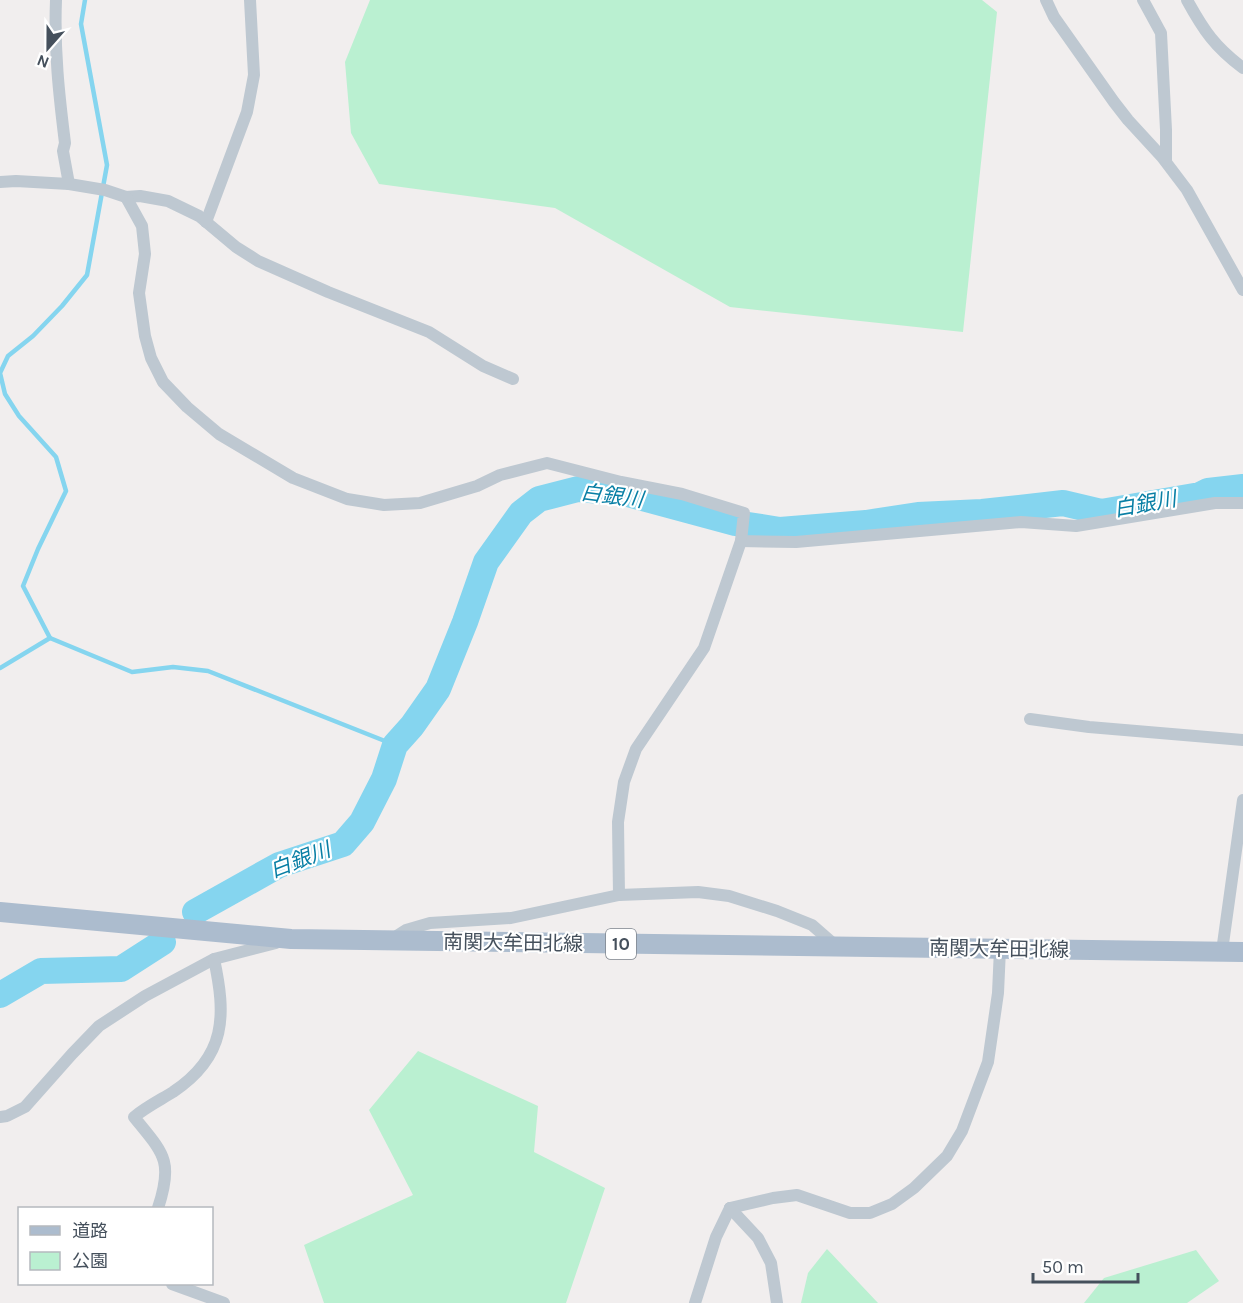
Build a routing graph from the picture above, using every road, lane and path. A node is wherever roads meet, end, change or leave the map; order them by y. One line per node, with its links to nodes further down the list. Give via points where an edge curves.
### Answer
1 (56, 0): 9 (street, via 57,84)
2 (250, 0): 11 (street, via 254,75 249,103)
3 (1046, 0): 7 (street, via 1114,102)
4 (1143, 0): 7 (street, via 1161,33)
5 (1187, 0): 6 (street, via 1204,31)
6 (1243, 68)
7 (1166, 161): 12 (street, via 1187,190)
8 (0, 182): 9 (street)
9 (69, 184): 10 (street)
10 (126, 197): 11 (street, via 168,201); 15 (street, via 142,226 145,254 139,293 145,336 163,382 219,434 293,478 347,499 384,505 420,503 547,463 682,494 744,513)
11 (206, 222): 13 (street, via 258,261 429,332 483,366)
12 (1243, 290)
13 (513, 379)
14 (1243, 503): 15 (street, via 1215,503 1076,526 1021,522 796,542)
15 (742, 536): 19 (street, via 704,648 636,749 624,782 618,822)
16 (1030, 719): 17 (street)
17 (1243, 740)
18 (1243, 800): 25 (street)
19 (619, 895): 22 (street, via 511,918 430,923 406,930); 23 (street, via 698,892 729,896 812,925)
20 (0, 912): 21 (main road, 南関大牟田北線 / 10)
21 (291, 939): 22 (main road, 南関大牟田北線 / 10); 27 (street)
22 (388, 941): 23 (main road, 南関大牟田北線 / 10)
23 (837, 947): 24 (main road, 南関大牟田北線 / 10)
24 (1000, 949): 25 (main road, 南関大牟田北線 / 10); 30 (street, via 988,1062 962,1131 947,1156 914,1188 892,1204 870,1213 850,1213 797,1195)
25 (1222, 951): 26 (main road, 南関大牟田北線 / 10)
26 (1243, 952)
27 (214, 959): 28 (street, via 99,1026 25,1107); 29 (street, via 221,994 220,1031 211,1055 174,1091 134,1116 166,1164 166,1186)
28 (0, 1117)
29 (159, 1207)
30 (730, 1208): 33 (street, via 716,1237); 34 (street, via 758,1238 771,1263)
31 (174, 1285): 32 (street)
32 (224, 1303)
33 (695, 1303)
34 (777, 1303)

